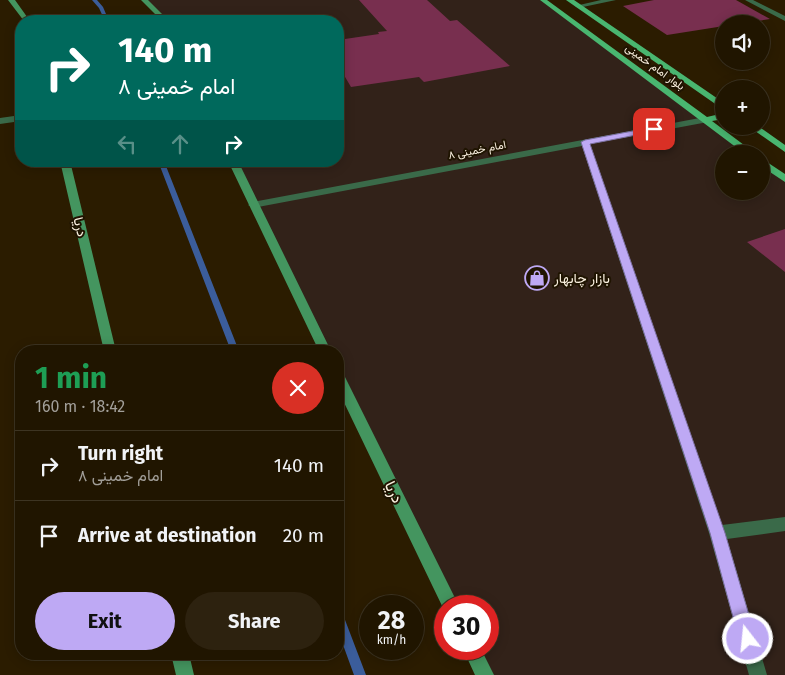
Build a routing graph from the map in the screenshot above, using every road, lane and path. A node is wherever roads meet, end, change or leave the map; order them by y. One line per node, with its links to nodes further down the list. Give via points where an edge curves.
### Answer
1 (11, 0): 8 (street)
2 (144, 0): 9 (street)
3 (543, 0): 14 (main road, بلوار امام خمینی)
4 (569, 0): 7 (main road, بلوار امام خمینی)
5 (613, 0): 7 (street)
6 (748, 0): 10 (street)
7 (578, 6): 11 (main road, بلوار امام خمینی)
8 (22, 15)
9 (160, 15)
10 (785, 19)
11 (715, 101)
12 (715, 118): 14 (main road)
13 (15, 119): 15 (street)
14 (705, 120): 17 (street, امام خمینی ۸); 18 (main road, بلوار امام خمینی)
15 (0, 122)
16 (765, 135): 19 (main road)
17 (585, 142): 24 (street, امام خمینی ۸); 29 (street)
18 (739, 145)
19 (785, 149)
20 (66, 167): 25 (street, دریا)
21 (236, 167): 24 (street)
22 (770, 168): 23 (main road)
23 (785, 179)
24 (253, 205): 26 (street)
25 (109, 345)
26 (321, 345)
27 (344, 389): 30 (street, دریا)
28 (785, 524): 29 (street)
29 (718, 533): 35 (street)
30 (446, 595)
31 (181, 660): 33 (street)
32 (478, 660): 34 (street)
33 (185, 675)
34 (485, 675)
35 (758, 675)

